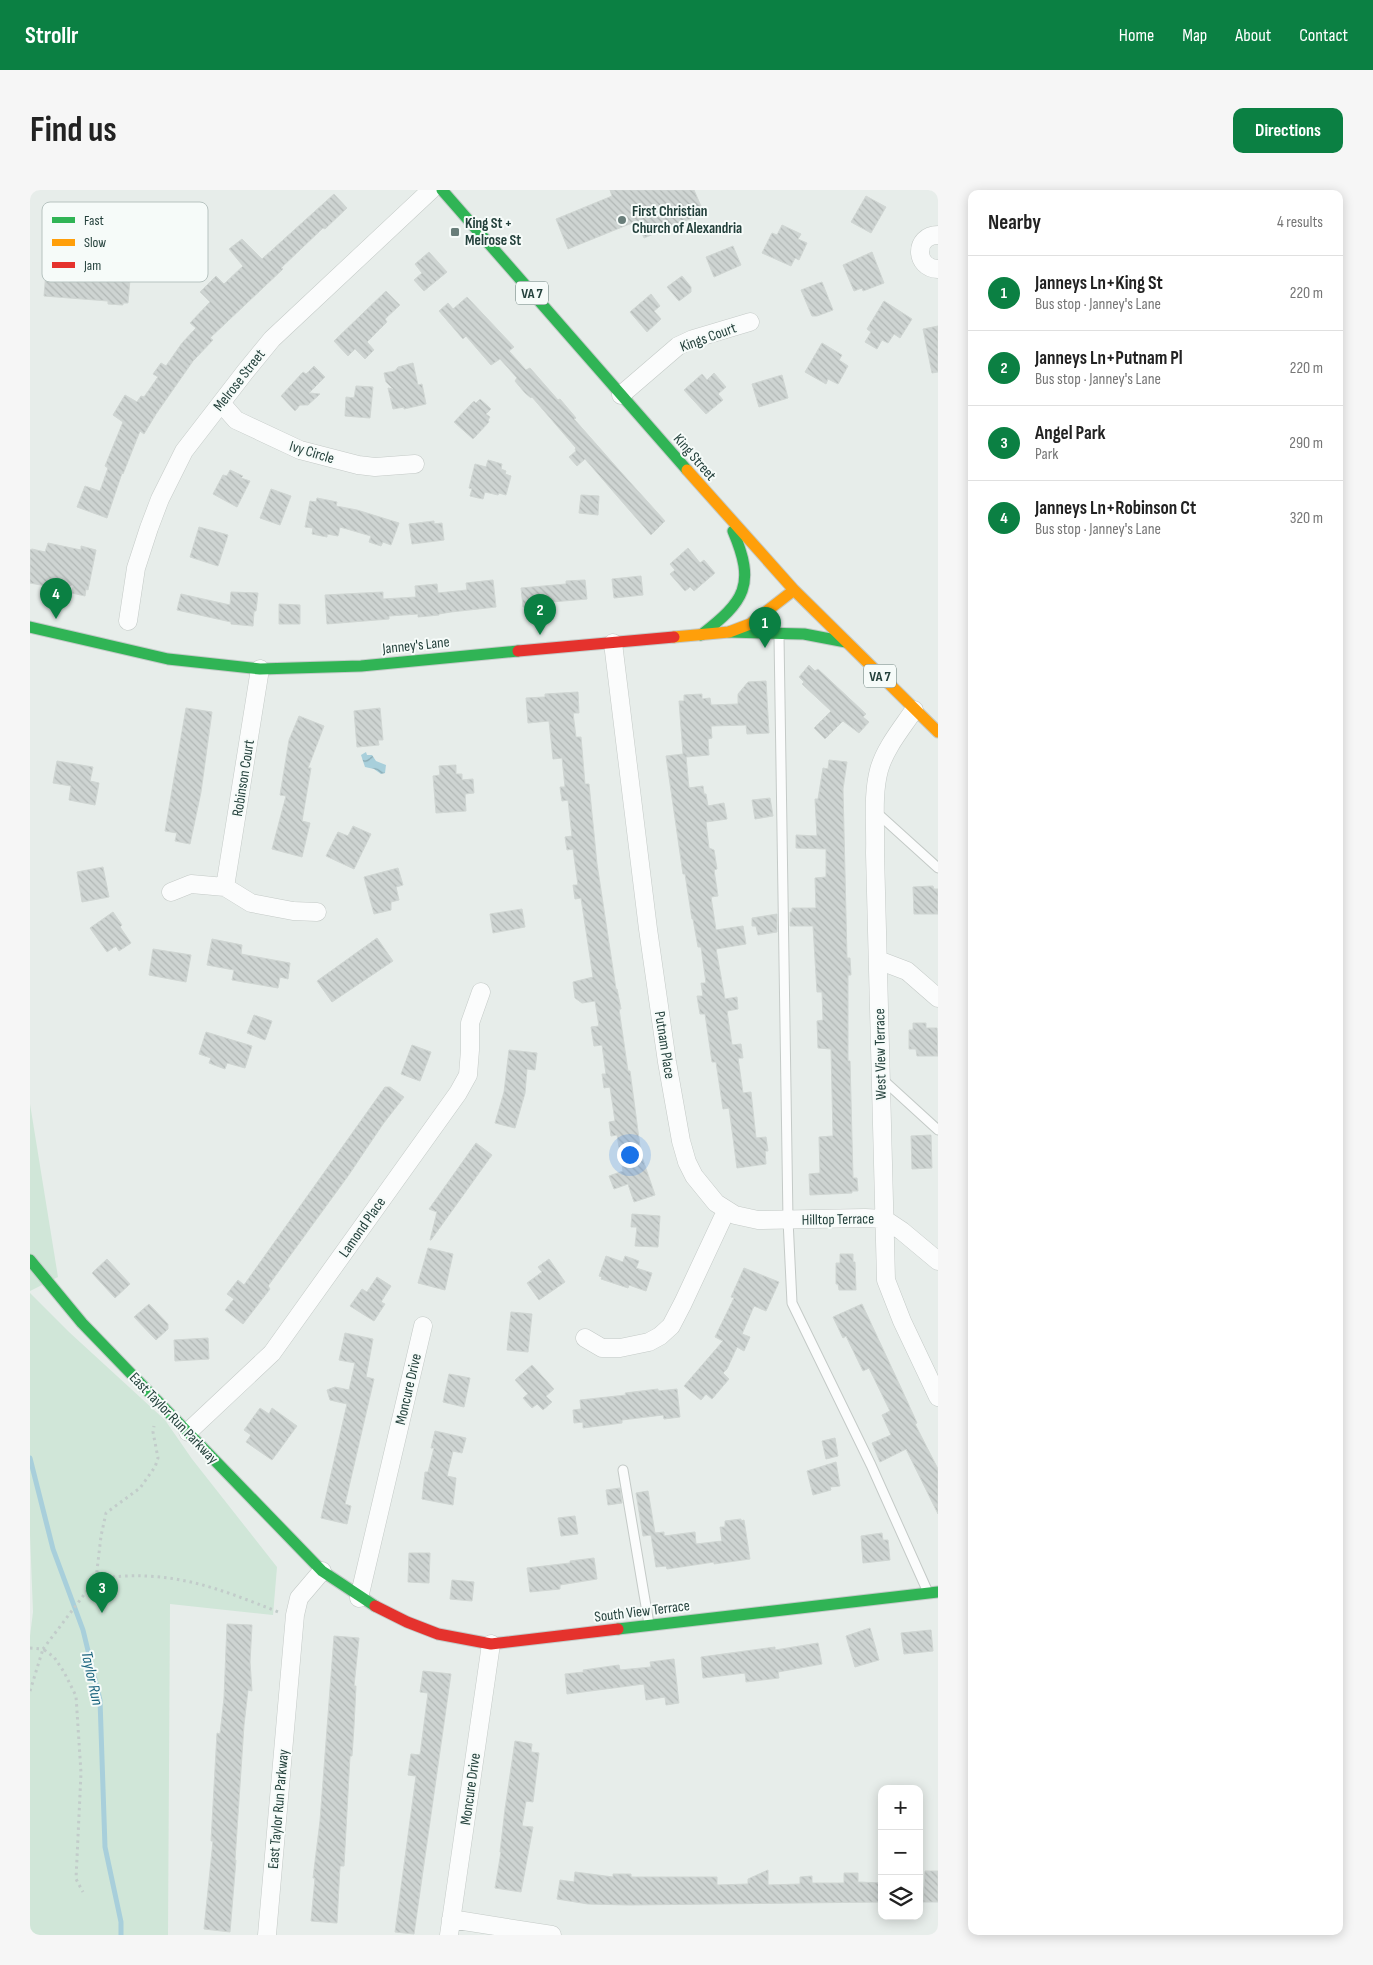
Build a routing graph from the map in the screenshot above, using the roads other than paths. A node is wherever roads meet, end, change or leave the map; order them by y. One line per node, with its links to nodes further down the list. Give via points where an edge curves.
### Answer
1 (431, 190): 7 (street, Melrose Street, via 272,339)
2 (442, 190): 6 (main road, King Street / VA 7)
3 (938, 235): 4 (street, via 929,236 919,249 922,261)
4 (938, 269)
5 (750, 322): 6 (street, Kings Court, via 678,346)
6 (621, 395): 9 (main road, King Street / VA 7)
7 (221, 403): 8 (street, Ivy Circle, via 236,420 300,450 375,467); 11 (street, Melrose Street, via 184,451 160,499 136,568)
8 (415, 464)
9 (725, 514): 10 (main road, King Street / VA 7); 15 (main road, via 745,558 746,585 733,609)
10 (794, 590): 13 (main road, Janney's Lane, via 750,624); 16 (main road, King Street / VA 7)
11 (128, 621)
12 (30, 627): 18 (main road, Janney's Lane, via 168,659)
13 (728, 632): 14 (main road); 15 (main road, Janney's Lane)
14 (779, 634): 16 (main road, via 811,635); 33 (lane)
15 (701, 635): 17 (main road, Janney's Lane)
16 (846, 642): 19 (main road, King Street / VA 7)
17 (613, 643): 18 (main road, Janney's Lane, via 362,666); 31 (street, Putnam Place, via 649,939 681,1141 694,1176)
18 (260, 669): 23 (street, Robinson Court)
19 (914, 710): 20 (main road, King Street / VA 7); 21 (street, West View Terrace, via 887,751 879,770)
20 (938, 732)
21 (875, 811): 22 (lane); 26 (street, West View Terrace)
22 (938, 868)
23 (225, 887): 24 (street, via 191,884); 25 (street, via 251,903)
24 (171, 892)
25 (317, 912)
26 (878, 960): 28 (street, via 907,971); 29 (street, West View Terrace)
27 (481, 992): 39 (street, Lamond Place, via 470,1023 468,1075 458,1093 272,1354)
28 (938, 998)
29 (881, 1077): 30 (lane); 32 (street, West View Terrace)
30 (938, 1130)
31 (726, 1211): 33 (street, Hilltop Terrace, via 758,1220); 37 (street, via 671,1326 660,1336 649,1342 620,1348 602,1348)
32 (884, 1219): 33 (street, Hilltop Terrace); 35 (street, Hilltop Terrace); 38 (street, West View Terrace, via 886,1280)
33 (788, 1220): 42 (lane, via 792,1303)
34 (30, 1260): 39 (main road, East Taylor Run Parkway, via 82,1323)
35 (938, 1261)
36 (423, 1326): 43 (street, Moncure Drive)
37 (585, 1338)
38 (938, 1397)
39 (188, 1432): 41 (main road, East Taylor Run Parkway)
40 (623, 1470): 44 (lane)
41 (322, 1572): 43 (main road, East Taylor Run Parkway); 47 (street, East Taylor Run Parkway, via 300,1598 295,1615)
42 (933, 1592): 44 (main road, South View Terrace)
43 (359, 1598): 45 (main road, South View Terrace, via 407,1624 439,1635)
44 (649, 1625): 45 (main road, South View Terrace)
45 (491, 1644): 46 (street, Moncure Drive)
46 (450, 1927): 48 (street)
47 (266, 1935)
48 (552, 1935)

